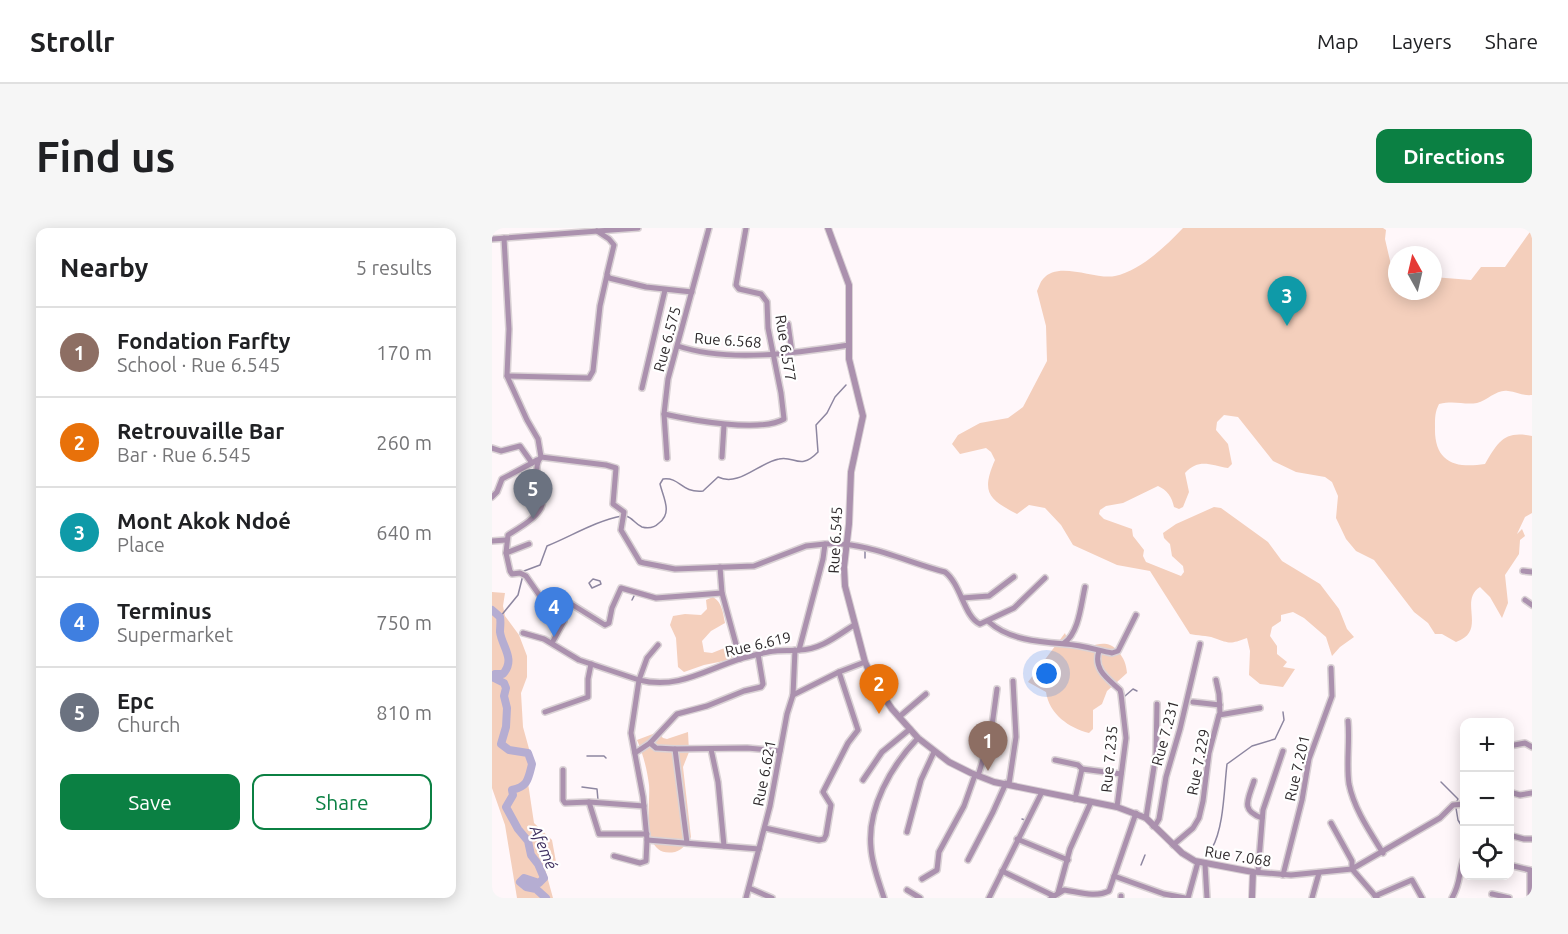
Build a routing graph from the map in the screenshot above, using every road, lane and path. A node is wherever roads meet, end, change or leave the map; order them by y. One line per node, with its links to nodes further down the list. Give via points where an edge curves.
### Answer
1 (638, 228): 6 (street)
2 (709, 228): 11 (street, Rue 6.575)
3 (746, 228): 16 (street, Rue 6.577, via 736,285 741,290 761,294 767,302)
4 (828, 228): 13 (street, Rue 6.545, via 849,285)
5 (549, 231): 6 (street); 7 (street)
6 (596, 231): 9 (street, via 614,245)
7 (504, 238): 8 (street); 17 (street, via 509,329)
8 (492, 239)
9 (607, 275): 10 (street); 17 (street, via 589,378)
10 (664, 290): 11 (street); 18 (street)
11 (692, 292): 14 (street, Rue 6.575)
12 (788, 324): 15 (street)
13 (849, 345): 15 (street, Rue 6.568); 30 (street, Rue 6.545, via 863,419 851,472)
14 (678, 346): 16 (street, Rue 6.568, via 704,353); 19 (street, Rue 6.575, via 668,379)
15 (792, 352): 16 (street, Rue 6.568)
16 (774, 354): 20 (street, Rue 6.577, via 784,419 761,424)
17 (507, 376): 24 (street, via 538,439)
18 (642, 388)
19 (664, 414): 20 (street); 23 (street, Rue 6.575)
20 (724, 424): 22 (street)
21 (492, 448): 24 (street, via 520,446)
22 (722, 456)
23 (667, 458)
24 (537, 460): 25 (street, via 502,479); 26 (street, via 542,505); 32 (street, via 616,468 613,504 624,512 621,530 640,562 675,568)
25 (492, 497)
26 (506, 540): 27 (street); 31 (street)
27 (492, 541)
28 (530, 544): 31 (street)
29 (825, 544): 30 (street); 32 (street, via 806,546 754,566); 51 (street, Rue 6.619)
30 (847, 544): 40 (street, via 945,573); 45 (street, Rue 6.545, via 844,574)
31 (506, 554): 47 (street, via 512,574 523,574 564,621)
32 (720, 567): 38 (street)
33 (1523, 571): 34 (street)
34 (1532, 572)
35 (1014, 577): 40 (street, via 989,596)
36 (1045, 578): 44 (street, via 1014,608)
37 (1085, 587): 48 (street, via 1074,630)
38 (722, 593): 39 (street, via 656,598 621,588 605,625); 54 (street)
39 (560, 594)
40 (962, 598): 44 (street, via 975,622)
41 (1525, 600): 42 (street)
42 (1532, 605)
43 (1136, 615): 52 (street, via 1118,651)
44 (989, 622): 48 (street, via 1009,634)
45 (854, 625): 51 (street, via 817,647); 55 (street, Rue 6.545)
46 (523, 633): 47 (street, Rue 6.619)
47 (552, 643): 56 (street, Rue 6.619)
48 (1064, 644): 52 (street)
49 (1200, 644): 105 (street, Rue 7.231, via 1159,819)
50 (658, 645): 59 (street, via 647,658)
51 (797, 650): 53 (street, Rue 6.619); 64 (street, Rue 6.621)
52 (1099, 651): 87 (street, Rue 7.235, via 1098,667 1121,694 1126,738)
53 (758, 654): 54 (street, Rue 6.619); 75 (street, via 761,687 677,714)
54 (740, 659): 59 (street, Rue 6.619, via 666,683)
55 (865, 662): 58 (street); 71 (street, Rue 6.545, via 875,684)
56 (591, 664): 59 (street, Rue 6.619); 69 (street, via 588,697)
57 (1331, 668): 129 (street, Rue 7.201, via 1332,696 1309,759)
58 (839, 672): 64 (street); 106 (street, via 858,730 823,792 831,805 826,835 816,839)
59 (639, 680): 83 (street, via 631,725)
60 (1216, 680): 67 (street)
61 (1013, 681): 91 (street, via 1016,737)
62 (997, 689): 88 (street, via 991,733)
63 (926, 694): 71 (street)
64 (794, 695): 80 (street, Rue 6.621)
65 (1193, 702): 67 (street)
66 (1156, 704): 102 (street, via 1156,754)
67 (1220, 705): 70 (street)
68 (1260, 708): 70 (street, Rue 7.229)
69 (545, 712)
70 (1220, 714): 113 (street, Rue 7.229, via 1209,753 1199,818)
71 (899, 717): 73 (street, Rue 6.545)
72 (1348, 722): 116 (street, via 1351,792)
73 (910, 729): 74 (street, Rue 6.545); 89 (street, via 882,752)
74 (918, 738): 82 (street, Rue 6.545); 139 (street, via 896,764 872,820 870,846)
75 (650, 743): 78 (street, via 656,748); 83 (street)
76 (1514, 745): 77 (street, via 1525,742)
77 (1532, 747)
78 (675, 749): 79 (street); 112 (street)
79 (711, 749): 80 (street); 114 (street)
80 (780, 751): 106 (street, Rue 6.621)
81 (1283, 751): 103 (street)
82 (934, 752): 88 (street, Rue 6.545); 107 (street, via 921,780)
83 (635, 753): 99 (street)
84 (1055, 760): 85 (street)
85 (1082, 769): 87 (street); 95 (street)
86 (564, 770): 96 (street, via 563,802)
87 (1121, 774): 100 (street, Rue 7.235)
88 (977, 775): 91 (street, Rue 6.545); 131 (street, via 939,852 937,870)
89 (863, 780)
90 (1254, 781): 103 (street, via 1248,810)
91 (1007, 784): 92 (street, Rue 7.068); 118 (street)
92 (1042, 792): 95 (street, Rue 7.068); 110 (street)
93 (1532, 793): 94 (street)
94 (1514, 794)
95 (1075, 799): 97 (street, Rue 7.068)
96 (589, 802): 99 (street); 109 (street, via 599,834)
97 (1091, 802): 100 (street, Rue 7.068); 119 (street)
98 (1460, 804): 116 (street, Rue 7.068, via 1453,805 1440,818)
99 (644, 806): 109 (street)
100 (1117, 807): 101 (street, Rue 7.068)
101 (1136, 813): 102 (street, Rue 7.068); 130 (street)
102 (1146, 818): 105 (street, Rue 7.068)
103 (1263, 818): 126 (street)
104 (1331, 823): 123 (street, via 1352,861)
105 (1153, 825): 113 (street, Rue 7.068)
106 (765, 828): 115 (street, Rue 6.621)
107 (907, 832)
108 (1514, 836): 111 (street)
109 (647, 837): 112 (street); 117 (street, via 644,863)
110 (1017, 839): 119 (street); 125 (street)
111 (1532, 839)
112 (687, 843): 114 (street)
113 (1173, 845): 120 (street, Rue 7.068)
114 (724, 846): 115 (street)
115 (759, 849): 132 (street, Rue 6.621)
116 (1383, 853): 123 (street, Rue 7.068)
117 (614, 856)
118 (968, 860)
119 (1068, 860): 135 (street)
120 (1198, 862): 121 (street, Rue 7.068); 142 (street)
121 (1205, 864): 126 (street, Rue 7.068); 143 (street)
122 (1514, 866): 124 (street)
123 (1352, 869): 127 (street, Rue 7.068); 136 (street)
124 (1531, 870): 149 (street)
125 (1002, 871): 135 (street); 141 (street)
126 (1256, 872): 129 (street, Rue 7.068); 144 (street)
127 (1319, 873): 129 (street, Rue 7.068); 145 (street)
128 (1460, 873): 147 (street, via 1459,887)
129 (1283, 875)
130 (1114, 876): 135 (street, via 1109,891 1103,895 1064,890); 142 (street)
131 (922, 879)
132 (749, 888): 137 (street, Rue 6.621); 138 (street)
133 (907, 890): 140 (street)
134 (1492, 894): 148 (street)
135 (1054, 896)
136 (1376, 897): 146 (street, via 1412,880)
137 (746, 898)
138 (772, 898)
139 (884, 898)
140 (920, 898)
141 (989, 898)
142 (1187, 898)
143 (1207, 898)
144 (1252, 898)
145 (1312, 898)
146 (1422, 898)
147 (1452, 898)
148 (1509, 898)
149 (1530, 898)

